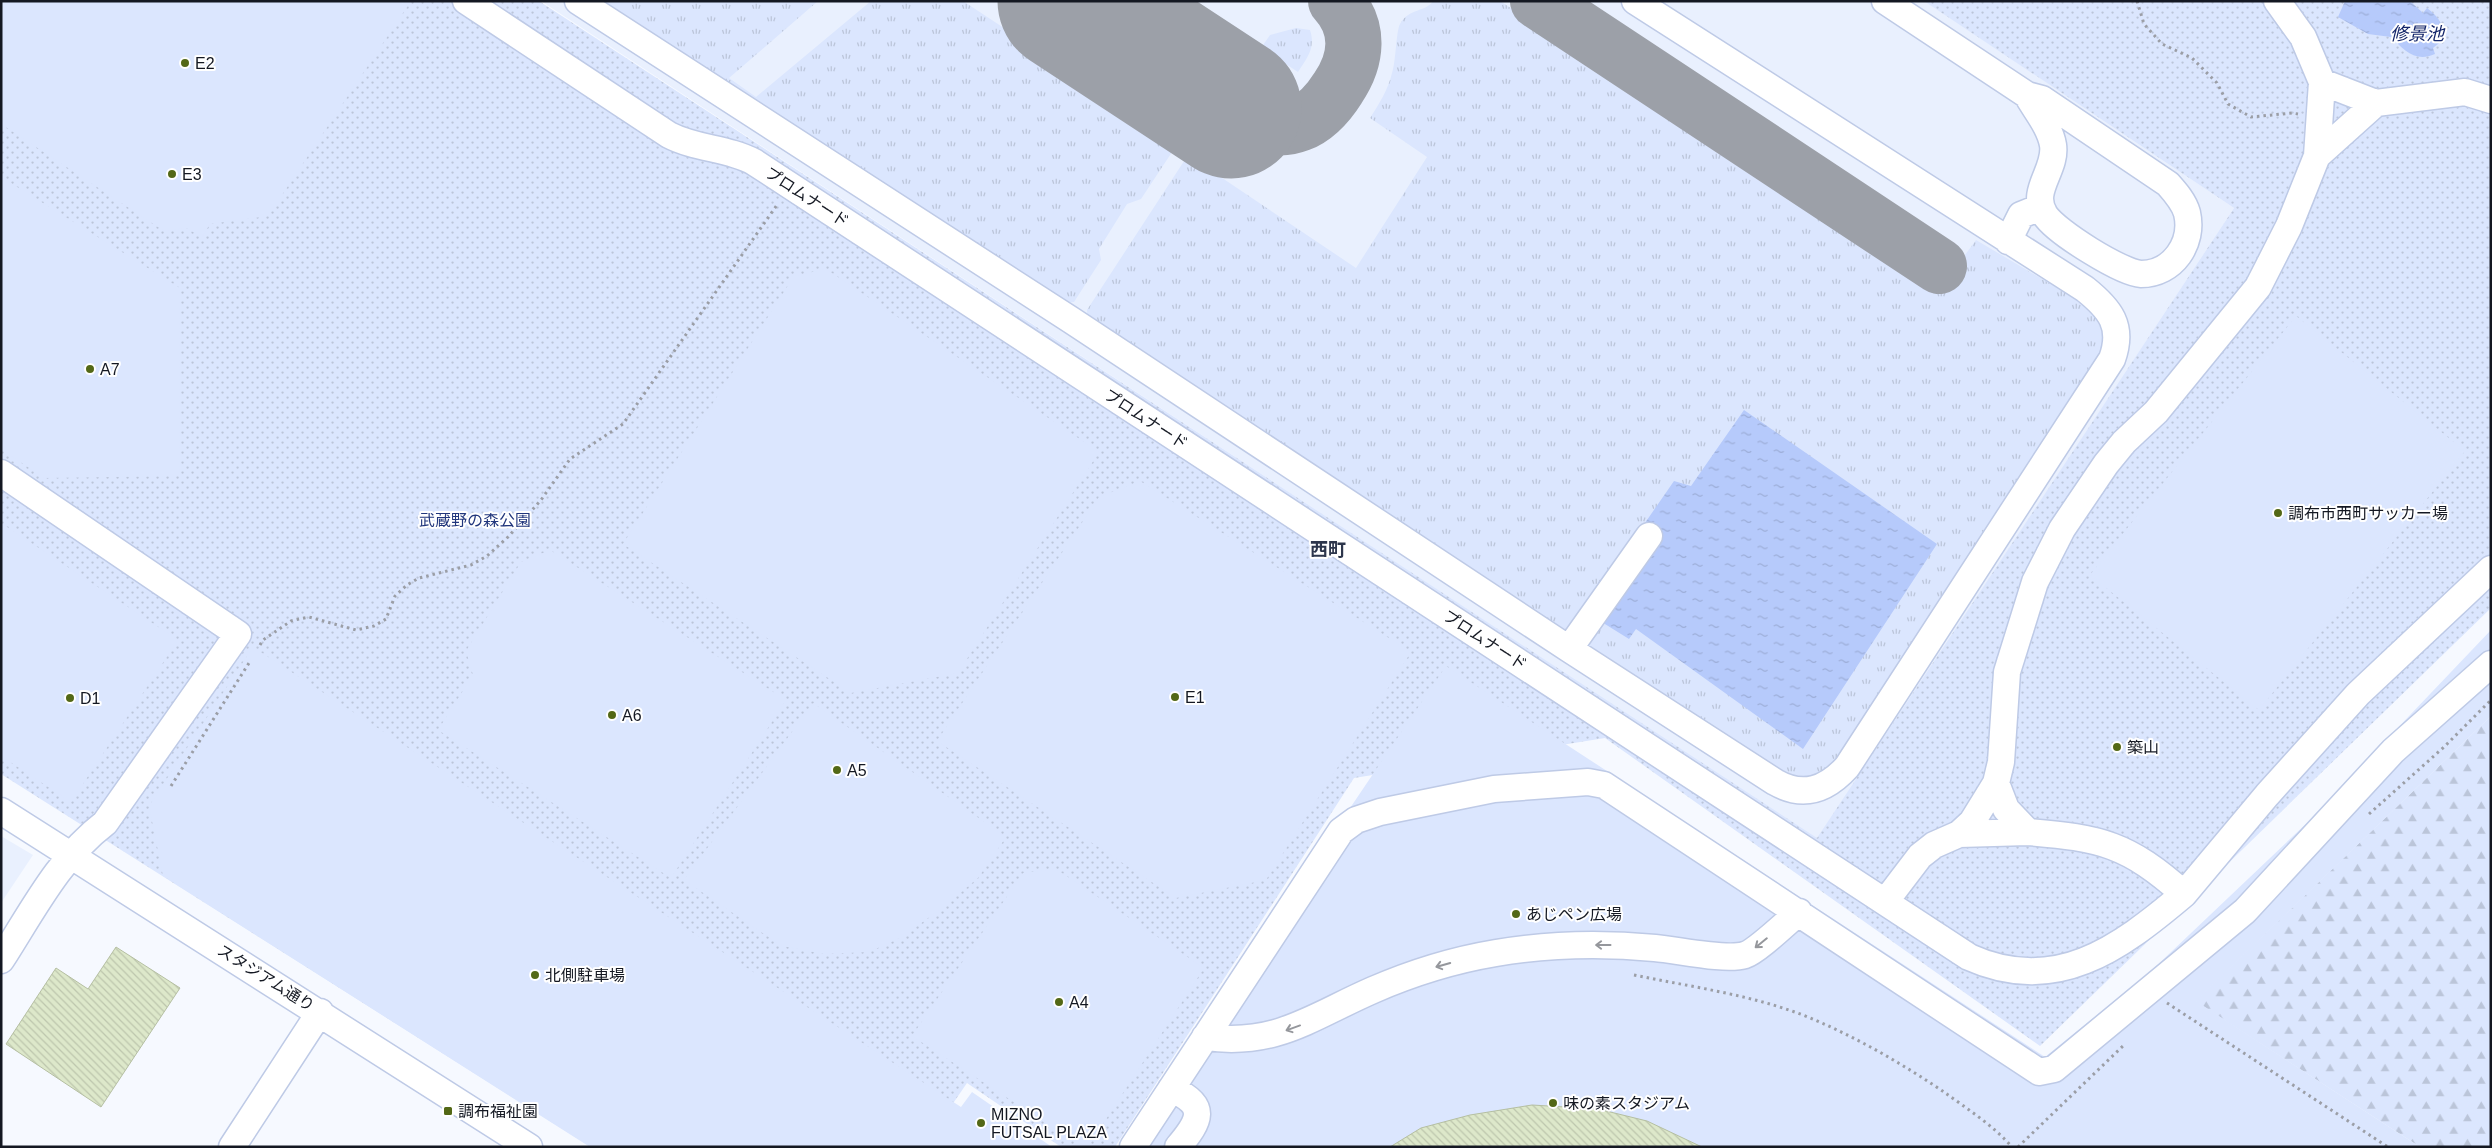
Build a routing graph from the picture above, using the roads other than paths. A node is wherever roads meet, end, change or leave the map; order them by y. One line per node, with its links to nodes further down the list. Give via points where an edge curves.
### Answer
1 (466, 1): 24 (street, プロムナード, via 669,135 747,158)
2 (578, 1): 16 (street, via 1080,325)
3 (1635, 1): 12 (street)
4 (1885, 1): 7 (street)
5 (2277, 1): 6 (street, via 2303,36)
6 (2322, 82): 9 (street); 10 (street)
7 (2027, 95): 11 (street, via 2043,120 2053,146 2051,162 2040,191); 11 (street, via 2042,99 2168,184 2186,211 2188,230 2185,245 2176,259 2160,270 2140,274 2130,272 2062,232)
8 (2491, 100): 9 (street, via 2465,92)
9 (2376, 103): 10 (street)
10 (2318, 156): 18 (street, via 2289,226 2258,287 2156,412 2106,464 2051,550 2035,582 2007,672 2001,762)
11 (2041, 207): 12 (street, via 2021,215)
12 (2008, 241): 16 (street, via 2085,289 2101,303 2115,322 2116,349 1837,778 1810,791 1784,788)
13 (1, 473): 22 (street, via 238,634 105,823)
14 (1649, 536): 16 (street)
15 (2491, 569): 23 (street, プロムナード, via 2358,694)
16 (1569, 649)
17 (2491, 664): 25 (street, via 2386,757 2245,911 2054,1069 2039,1072)
18 (1996, 783): 20 (street, via 2006,809); 21 (street, via 1981,810)
19 (1, 811): 22 (street, スタジアム通り)
20 (2028, 832): 21 (street); 23 (street, via 2076,836 2111,845 2138,858)
21 (1959, 834): 24 (street, via 1934,845 1920,856)
22 (70, 855): 26 (street); 27 (street, スタジアム通り)
23 (2184, 894): 24 (street, プロムナード, via 2139,932 2118,945 2066,968 2029,972 1999,968 1969,957)
24 (1885, 902)
25 (1799, 912): 28 (street, one-way to 28, via 1747,954 1728,957 1607,945 1495,953 1404,977 1279,1033 1228,1040); 28 (street, via 1604,785 1588,782 1494,789 1380,812 1356,820 1341,831)
26 (1, 960)
27 (320, 1012): 30 (street); 31 (street, スタジアム通り)
28 (1205, 1037): 29 (street)
29 (1171, 1089): 32 (street); 33 (street, via 1195,1104 1198,1114 1193,1128)
30 (232, 1147)
31 (529, 1147)
32 (1133, 1147)
33 (1178, 1147)

